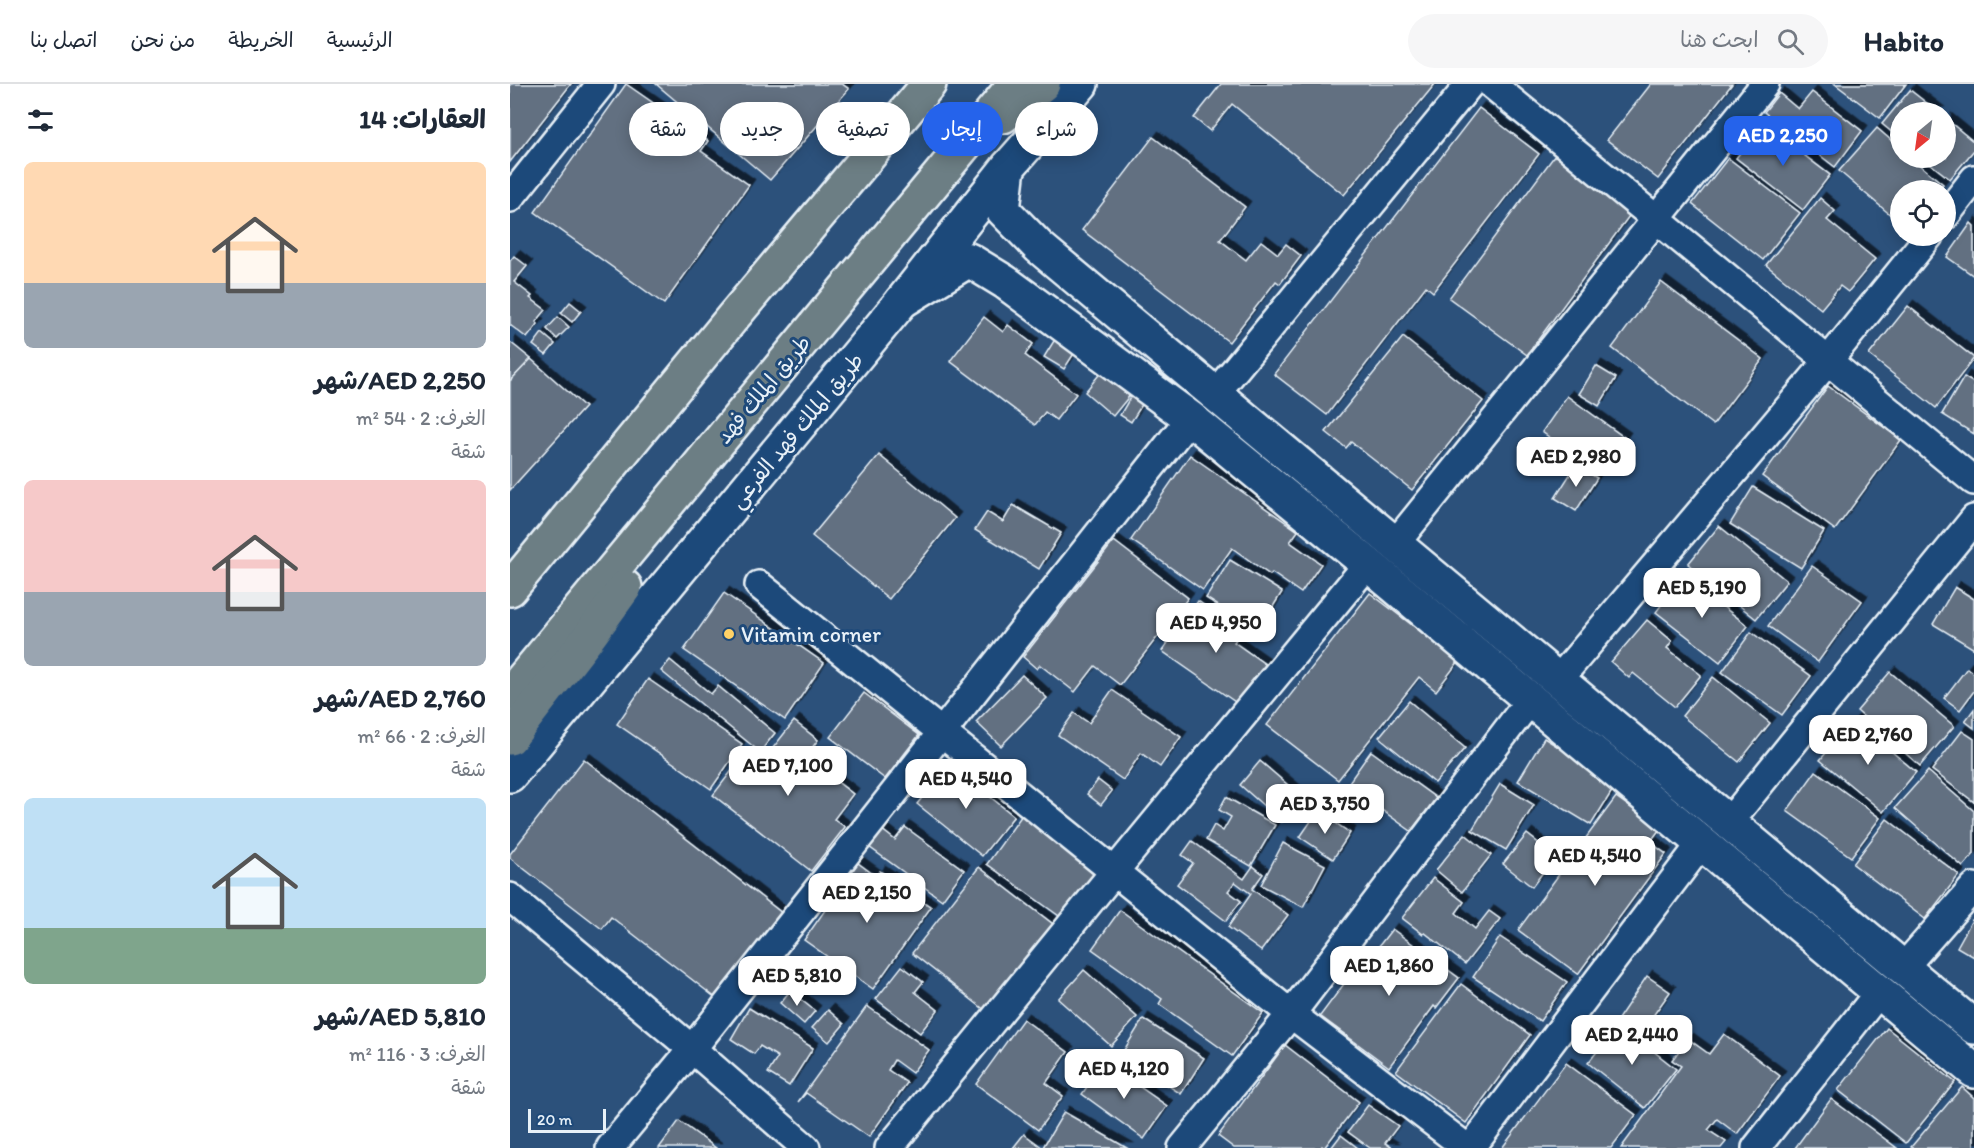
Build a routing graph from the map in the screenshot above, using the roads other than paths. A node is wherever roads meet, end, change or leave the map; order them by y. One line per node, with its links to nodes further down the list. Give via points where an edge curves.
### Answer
1 (601, 84): 14 (street)
2 (928, 84): 19 (highway)
3 (1015, 84): 9 (highway, طريق الملك فهد)
4 (1043, 84): 10 (highway)
5 (1081, 84): 12 (main road, طريق الملك فهد الفرعي)
6 (1470, 84): 22 (street)
7 (1491, 84): 16 (street)
8 (1765, 84): 16 (street)
9 (1000, 102)
10 (1003, 116)
11 (955, 156): 21 (highway, طريق الملك فهد)
12 (1008, 167): 18 (main road, طريق الملك فهد الفرعي); 22 (main road, via 1003,210 1039,247)
13 (1974, 179): 15 (street)
14 (511, 196)
15 (1956, 202)
16 (1658, 219): 20 (street); 26 (street)
17 (1921, 246): 20 (street)
18 (902, 301): 23 (main road, via 969,260 1005,282); 36 (main road, طريق الملك فهد الفرعي)
19 (733, 317): 27 (main road); 30 (highway)
20 (1828, 361): 24 (street); 31 (street)
21 (783, 365): 32 (highway, طريق الملك فهد); 35 (highway, via 591,634)
22 (1215, 394): 26 (main road)
23 (1190, 418): 28 (main road); 34 (street)
24 (1974, 481)
25 (1974, 519): 37 (street)
26 (1397, 546): 28 (street, via 1383,576); 31 (main road)
27 (510, 564)
28 (1374, 570): 33 (main road); 39 (street)
29 (759, 585): 34 (street)
30 (510, 589)
31 (1558, 680): 37 (main road)
32 (510, 694)
33 (1530, 700): 38 (main road); 44 (street)
34 (942, 734): 39 (street); 46 (street)
35 (510, 738)
36 (510, 775)
37 (1729, 822): 42 (main road)
38 (1701, 844): 43 (main road); 52 (street)
39 (1114, 872): 44 (street); 50 (street)
40 (1974, 886): 42 (street)
41 (510, 897): 46 (street)
42 (1903, 968): 45 (main road)
43 (1879, 992): 47 (main road); 53 (street)
44 (1291, 1014): 51 (street); 52 (street)
45 (1974, 1027)
46 (692, 1049): 48 (street); 49 (street)
47 (1974, 1071)
48 (609, 1148)
49 (806, 1148)
50 (889, 1148)
51 (1182, 1148)
52 (1469, 1148)
53 (1756, 1148)

